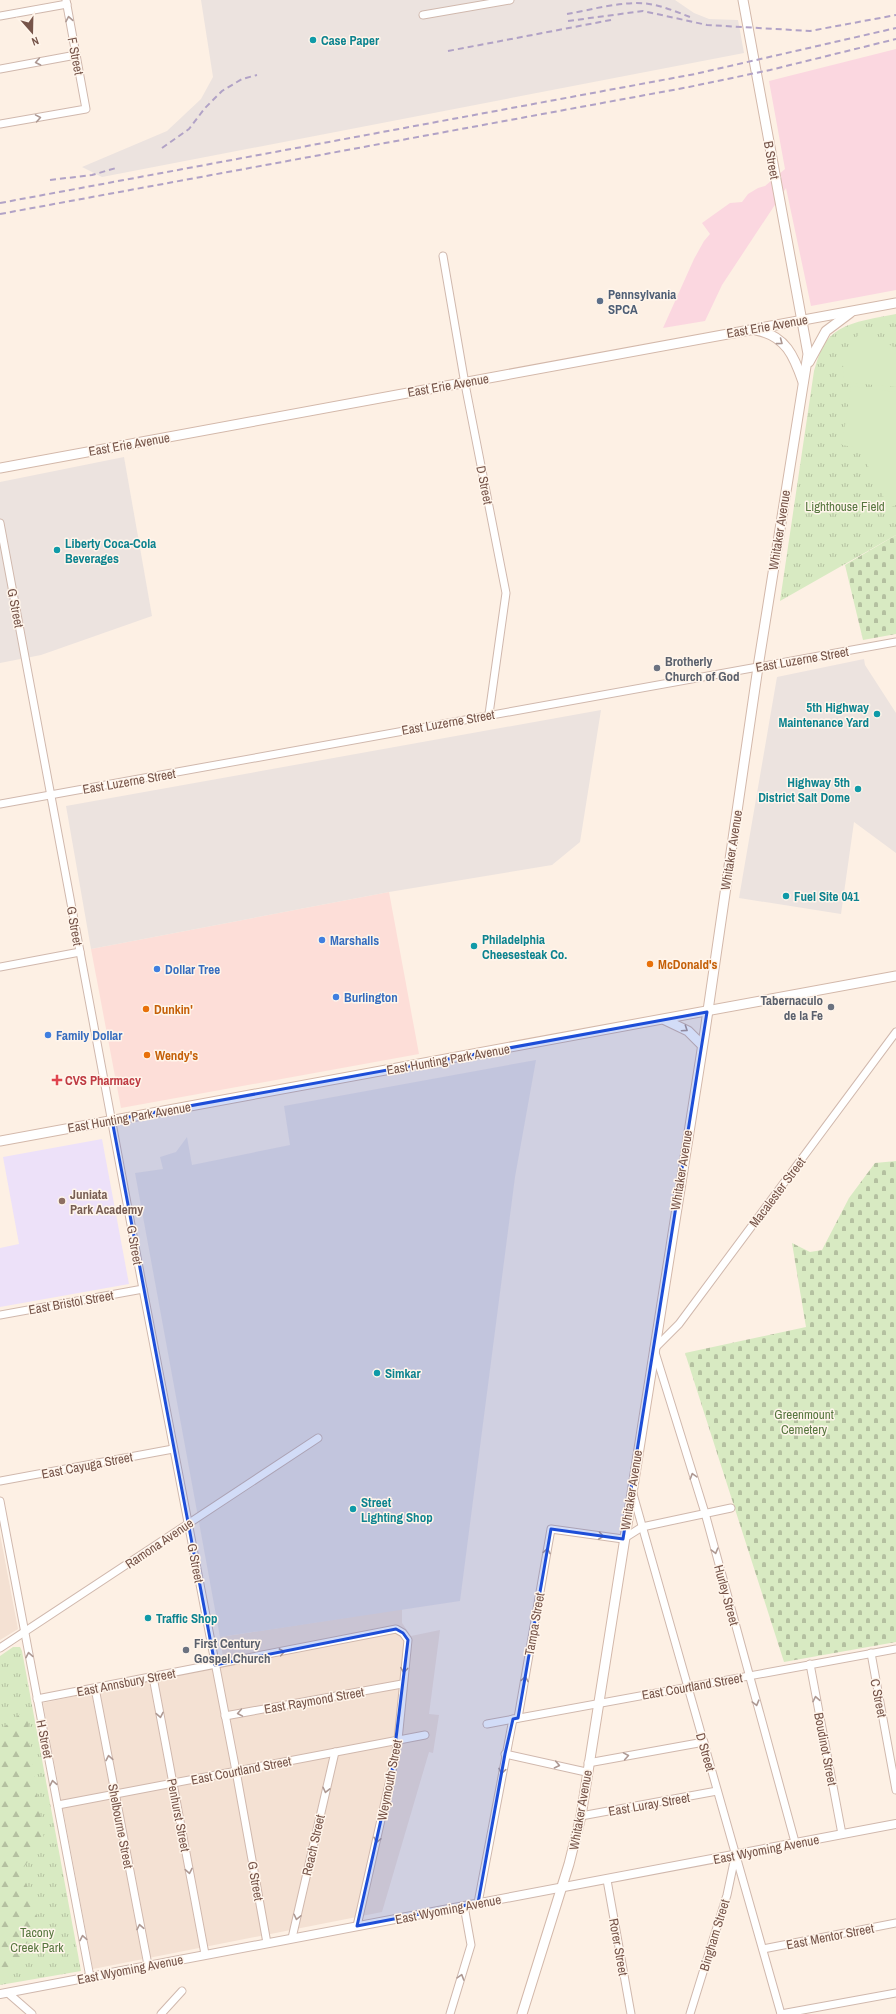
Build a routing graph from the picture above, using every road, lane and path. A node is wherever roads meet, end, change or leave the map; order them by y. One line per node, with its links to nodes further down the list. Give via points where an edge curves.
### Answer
1 (510, 0): 4 (street)
2 (743, 0): 12 (main road, B Street)
3 (66, 2): 5 (street); 6 (street, F Street, one-way to 3)
4 (422, 15)
5 (0, 16)
6 (76, 54): 7 (street, one-way to 7); 8 (street, F Street, one-way to 6, via 86,109)
7 (0, 69)
8 (0, 124)
9 (443, 256): 15 (street, D Street)
10 (896, 303): 11 (main road, East Erie Avenue)
11 (859, 309): 12 (main road, East Erie Avenue); 14 (main road, via 849,313 826,331)
12 (802, 320): 13 (main road, East Erie Avenue); 14 (main road, Whitaker Avenue, via 808,354)
13 (744, 330): 15 (main road, East Erie Avenue); 16 (main road, one-way to 16, via 770,334 785,344 794,358)
14 (806, 368): 16 (main road, Whitaker Avenue)
15 (465, 382): 17 (main road, East Erie Avenue); 21 (street, D Street, via 506,593)
16 (804, 384): 20 (main road, Whitaker Avenue)
17 (0, 468)
18 (0, 523): 22 (street, G Street)
19 (896, 642): 20 (street, East Luzerne Street)
20 (758, 667): 21 (street, East Luzerne Street); 27 (main road, Whitaker Avenue)
21 (489, 714): 22 (street, East Luzerne Street)
22 (51, 795): 23 (street, East Luzerne Street); 24 (street, G Street)
23 (0, 804)
24 (80, 952): 25 (street); 31 (street, G Street)
25 (0, 967)
26 (896, 976): 27 (main road, East Hunting Park Avenue)
27 (707, 1012): 28 (main road, East Hunting Park Avenue); 30 (main road, Whitaker Avenue)
28 (664, 1020): 30 (main road, one-way to 30, via 680,1026); 31 (main road, East Hunting Park Avenue)
29 (896, 1032): 35 (street, Macalester Street, via 679,1324)
30 (702, 1045): 35 (main road, Whitaker Avenue)
31 (112, 1120): 32 (main road, East Hunting Park Avenue); 33 (street, G Street)
32 (0, 1141)
33 (143, 1289): 34 (street, East Bristol Street); 37 (street, G Street)
34 (0, 1315)
35 (654, 1349): 39 (main road, Whitaker Avenue); 42 (street, Hurley Street, one-way to 35)
36 (318, 1438): 43 (street, Ramona Avenue)
37 (173, 1449): 38 (street, East Cayuga Street); 43 (street, G Street)
38 (0, 1481)
39 (631, 1490): 44 (street, D Street); 45 (main road, Whitaker Avenue)
40 (0, 1501): 46 (street, H Street)
41 (731, 1508): 42 (street)
42 (705, 1513): 44 (street); 53 (street, Hurley Street, one-way to 53)
43 (189, 1524): 46 (street, Ramona Avenue); 52 (street, G Street)
44 (642, 1526): 45 (street); 56 (street, D Street)
45 (623, 1539): 59 (main road, Whitaker Avenue); 61 (street, Tampa Street, one-way to 45, via 551,1529)
46 (24, 1632): 48 (street, Ramona Avenue); 58 (street, H Street, one-way to 46)
47 (403, 1633): 52 (street, East Annsbury Street, one-way to 47, via 396,1629); 55 (street, Weymouth Street, one-way to 55, via 408,1640)
48 (0, 1648)
49 (896, 1649): 50 (street, East Courtland Street)
50 (870, 1653): 51 (street, East Courtland Street); 71 (street, C Street)
51 (810, 1664): 53 (street, East Courtland Street); 77 (street, Boudinot Street, one-way to 51)
52 (215, 1665): 54 (street, East Annsbury Street); 60 (street, G Street)
53 (749, 1676): 56 (street, East Courtland Street); 78 (street, Hurley Street, one-way to 78)
54 (153, 1677): 57 (street, East Annsbury Street); 70 (street, Penhurst Street, one-way to 70)
55 (402, 1684): 60 (street, East Raymond Street, one-way to 60); 64 (street, Weymouth Street)
56 (688, 1687): 59 (street, East Courtland Street); 65 (street, D Street)
57 (95, 1688): 58 (street, East Annsbury Street); 73 (street, Shelbourne Street, one-way to 57)
58 (37, 1699): 74 (street, H Street, one-way to 58)
59 (599, 1703): 61 (street, East Courtland Street); 68 (main road, Whitaker Avenue)
60 (225, 1716): 69 (street, G Street)
61 (515, 1718): 62 (street, East Courtland Street); 67 (street, Tampa Street)
62 (488, 1724)
63 (425, 1735): 64 (street, East Courtland Street)
64 (398, 1740): 66 (street, East Courtland Street); 85 (street, Weymouth Street, one-way to 85)
65 (704, 1742): 68 (street, one-way to 65); 72 (street, D Street)
66 (335, 1752): 69 (street, East Courtland Street); 86 (street, Reach Street, one-way to 86)
67 (505, 1754): 68 (street, one-way to 68); 82 (street, Tampa Street, one-way to 82)
68 (587, 1767): 75 (main road, Whitaker Avenue)
69 (236, 1771): 70 (street, East Courtland Street); 87 (street, G Street)
70 (173, 1783): 73 (street, East Courtland Street); 89 (street, Penhurst Street, one-way to 89)
71 (896, 1790)
72 (718, 1792): 75 (street, East Luray Street); 79 (street, D Street)
73 (115, 1794): 74 (street, East Courtland Street); 90 (street, Shelbourne Street, one-way to 73)
74 (58, 1805): 91 (street, H Street, one-way to 74)
75 (580, 1816): 81 (main road, Whitaker Avenue, via 576,1843)
76 (896, 1824): 77 (street, East Wyoming Avenue)
77 (842, 1834): 78 (street, East Wyoming Avenue)
78 (795, 1842): 79 (street, East Wyoming Avenue)
79 (735, 1855): 80 (street, East Wyoming Avenue); 88 (street, D Street); 100 (street, Bingham Street, via 727,1895)
80 (607, 1880): 81 (street, East Wyoming Avenue); 99 (street, Rorer Street)
81 (562, 1888): 82 (street, East Wyoming Avenue); 98 (main road, Whitaker Avenue)
82 (478, 1903): 83 (street, East Wyoming Avenue)
83 (464, 1906): 85 (street, East Wyoming Avenue); 97 (street, one-way to 83, via 471,1945)
84 (896, 1923): 88 (street, East Mentor Street)
85 (357, 1926): 86 (street, East Wyoming Avenue)
86 (292, 1938): 87 (street, East Wyoming Avenue)
87 (267, 1943): 89 (street, East Wyoming Avenue)
88 (763, 1949): 101 (street, D Street)
89 (205, 1954): 90 (street, East Wyoming Avenue)
90 (148, 1965): 91 (street, East Wyoming Avenue)
91 (90, 1977): 93 (street, East Wyoming Avenue)
92 (182, 1991): 96 (street)
93 (4, 1993): 95 (street)
94 (896, 1993): 101 (street)
95 (32, 2014)
96 (161, 2014)
97 (450, 2014)
98 (522, 2014)
99 (632, 2014)
100 (690, 2014)
101 (781, 2014)

